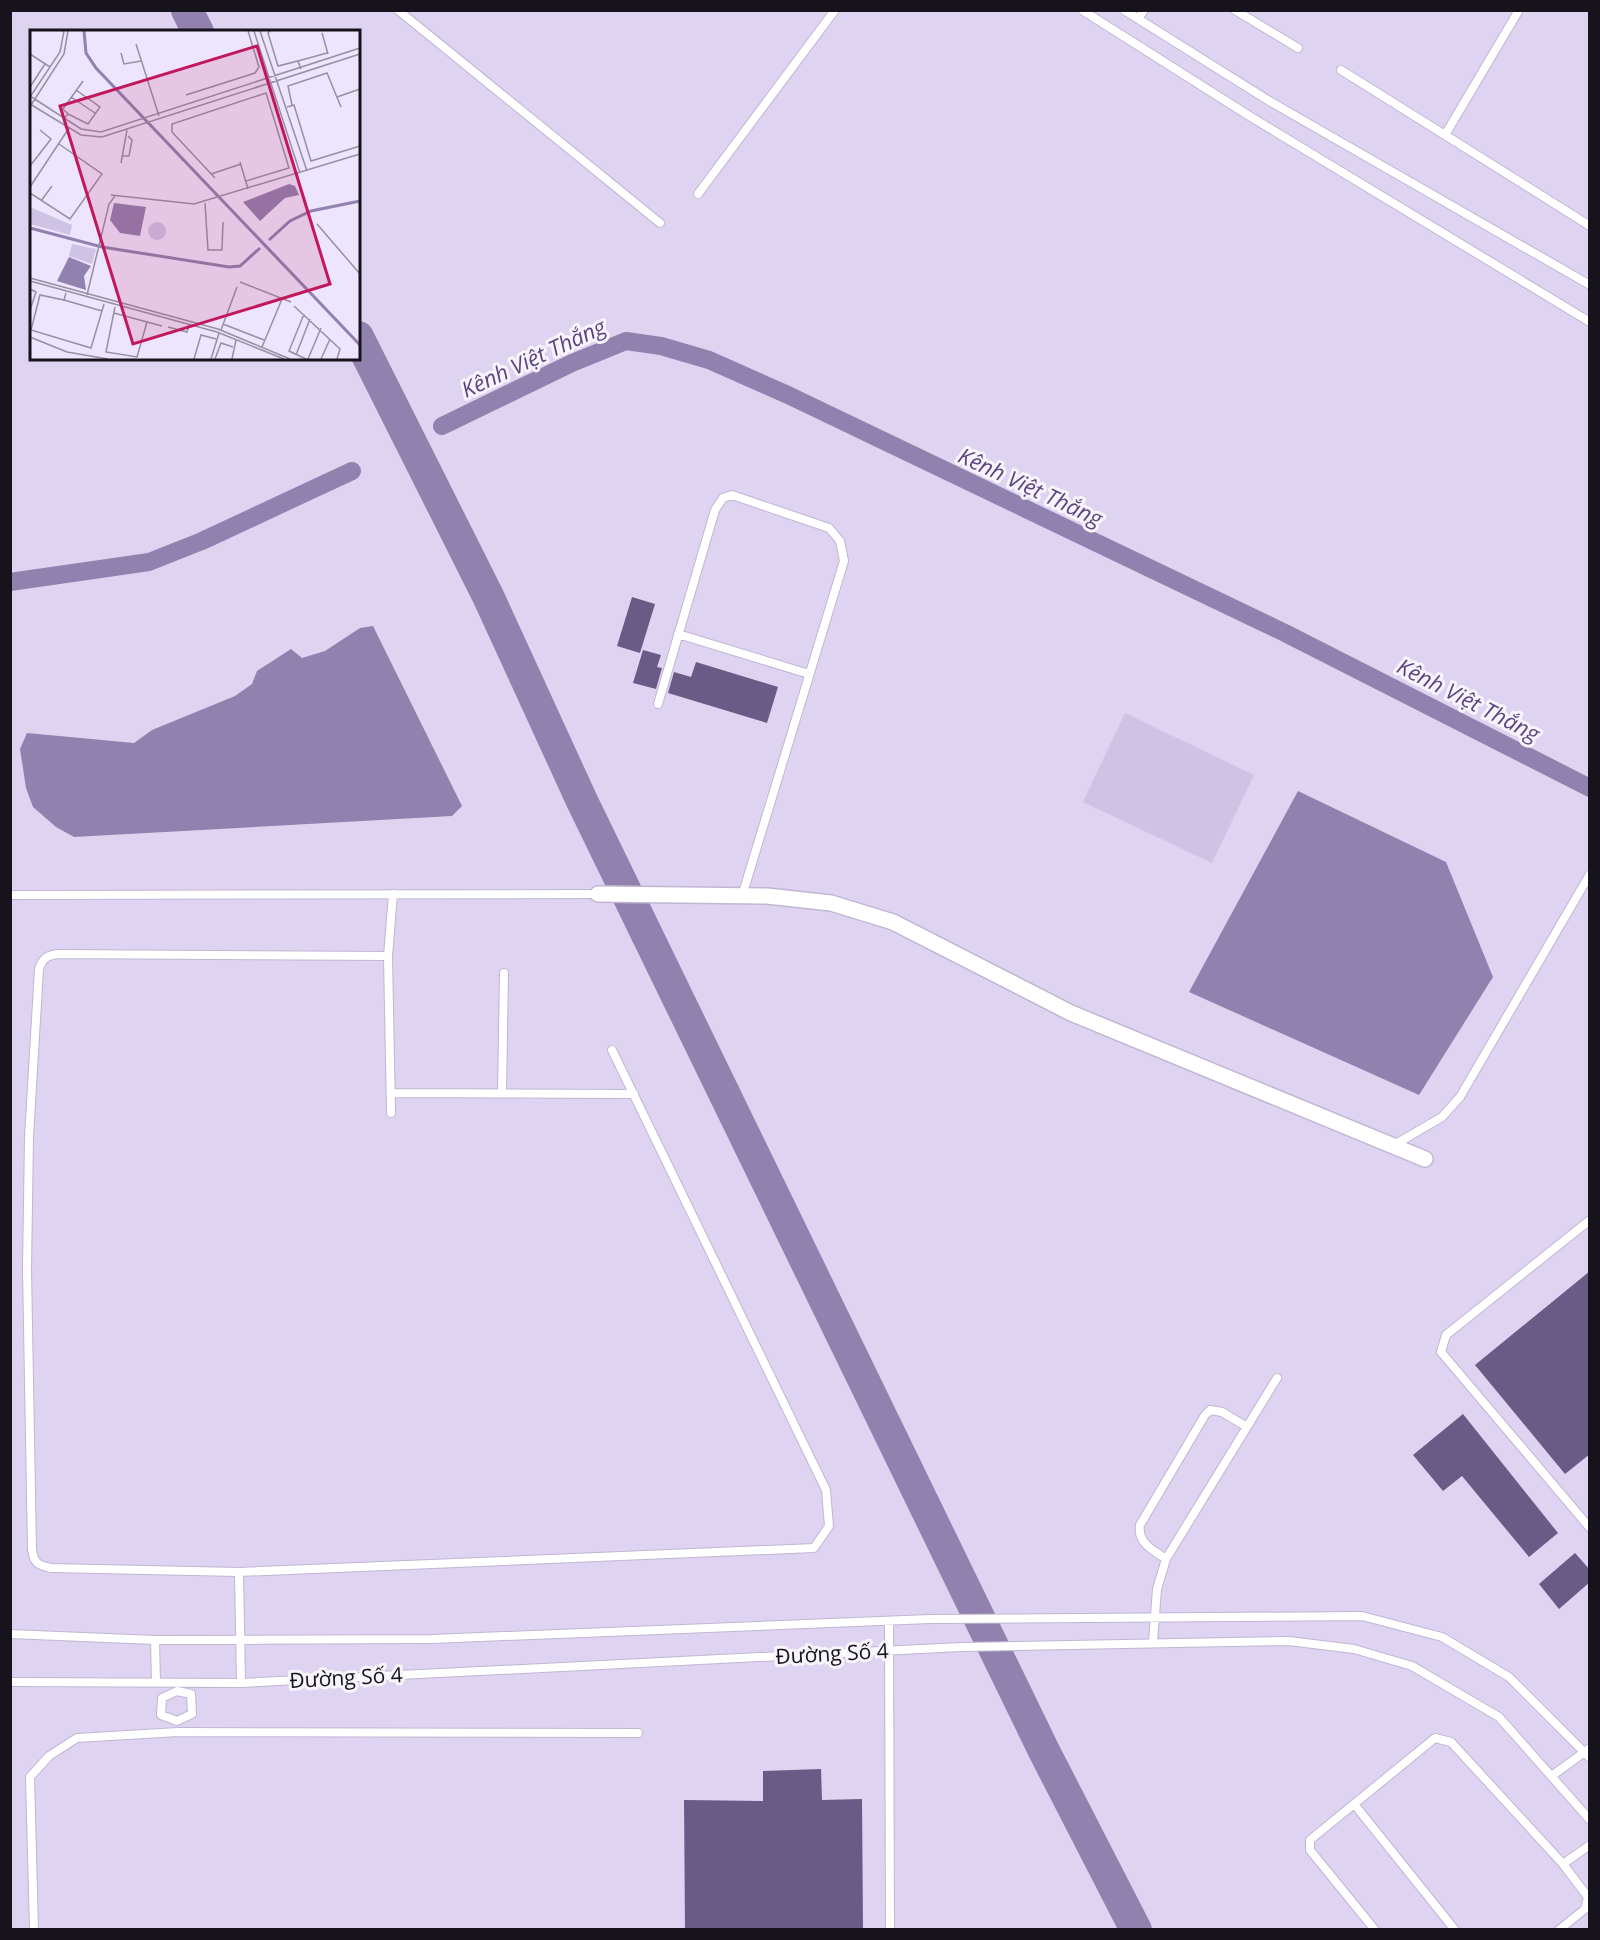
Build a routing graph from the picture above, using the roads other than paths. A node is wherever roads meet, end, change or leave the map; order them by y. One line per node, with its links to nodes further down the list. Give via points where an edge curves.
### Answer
1 (398, 10): 13 (lane)
2 (835, 10): 12 (lane)
3 (1082, 10): 16 (lane)
4 (1124, 10): 8 (lane)
5 (1144, 10): 8 (lane)
6 (1235, 10): 9 (lane)
7 (1519, 10): 11 (lane)
8 (1138, 19): 15 (lane, via 1271,102)
9 (1298, 48)
10 (1341, 70): 11 (lane)
11 (1445, 135): 14 (lane)
12 (698, 194)
13 (660, 223)
14 (1590, 226)
15 (1590, 285)
16 (1590, 322)
17 (678, 634): 18 (lane); 18 (lane, via 715,510 723,498 732,495 829,528 840,541 844,561); 19 (lane)
18 (809, 674): 24 (lane)
19 (658, 704)
20 (1590, 874): 32 (lane, via 1460,1097 1442,1117)
21 (393, 894): 22 (lane); 23 (lane); 25 (lane)
22 (598, 894): 24 (street)
23 (10, 895)
24 (742, 896): 32 (street, via 831,903 893,922 1071,1013)
25 (388, 956): 28 (lane); 39 (lane, via 57,954 47,956 39,969 29,1137 27,1269 33,1560 51,1568)
26 (504, 973): 29 (lane)
27 (612, 1050): 30 (lane)
28 (391, 1093): 29 (lane); 31 (lane)
29 (502, 1093): 30 (lane)
30 (634, 1094): 39 (lane, via 826,1490 829,1526 814,1548)
31 (391, 1113)
32 (1393, 1146): 33 (street)
33 (1425, 1159)
34 (1590, 1220): 37 (lane, via 1446,1335 1441,1352)
35 (1277, 1378): 36 (lane)
36 (1246, 1427): 38 (lane); 38 (lane, via 1222,1412 1210,1410 1205,1414 1140,1525 1143,1543)
37 (1590, 1528)
38 (1166, 1559): 40 (lane)
39 (239, 1572): 44 (lane)
40 (1154, 1616): 41 (lane); 45 (lane); 54 (lane, via 1362,1616 1442,1637 1509,1677)
41 (889, 1621): 44 (lane, via 432,1639); 46 (lane)
42 (10, 1634): 43 (lane)
43 (154, 1640): 44 (lane); 48 (lane)
44 (242, 1640): 49 (lane)
45 (1153, 1642): 46 (lane, Đường Số 4); 55 (lane, Đường Số 4, via 1289,1641 1354,1649 1412,1666 1499,1717)
46 (888, 1651): 49 (lane, Đường Số 4); 61 (lane)
47 (10, 1682): 48 (lane, Đường Số 4)
48 (156, 1682): 50 (lane, Đường Số 4)
49 (241, 1683): 50 (lane, Đường Số 4)
50 (177, 1687): 51 (lane, via 191,1694 192,1714); 51 (lane, via 162,1698 161,1715)
51 (177, 1721): 52 (lane)
52 (178, 1732): 53 (lane); 60 (lane, via 77,1738 49,1756 30,1777)
53 (638, 1733)
54 (1588, 1753): 55 (lane)
55 (1553, 1775): 57 (lane, Đường Số 4)
56 (1354, 1804): 59 (lane, via 1435,1738 1451,1742); 62 (lane, via 1310,1840 1310,1850); 63 (lane)
57 (1590, 1820)
58 (1590, 1845): 59 (lane)
59 (1563, 1864): 64 (lane, via 1588,1897 1585,1909)
60 (34, 1929)
61 (890, 1929)
62 (1375, 1929)
63 (1455, 1929)
64 (1559, 1929)

